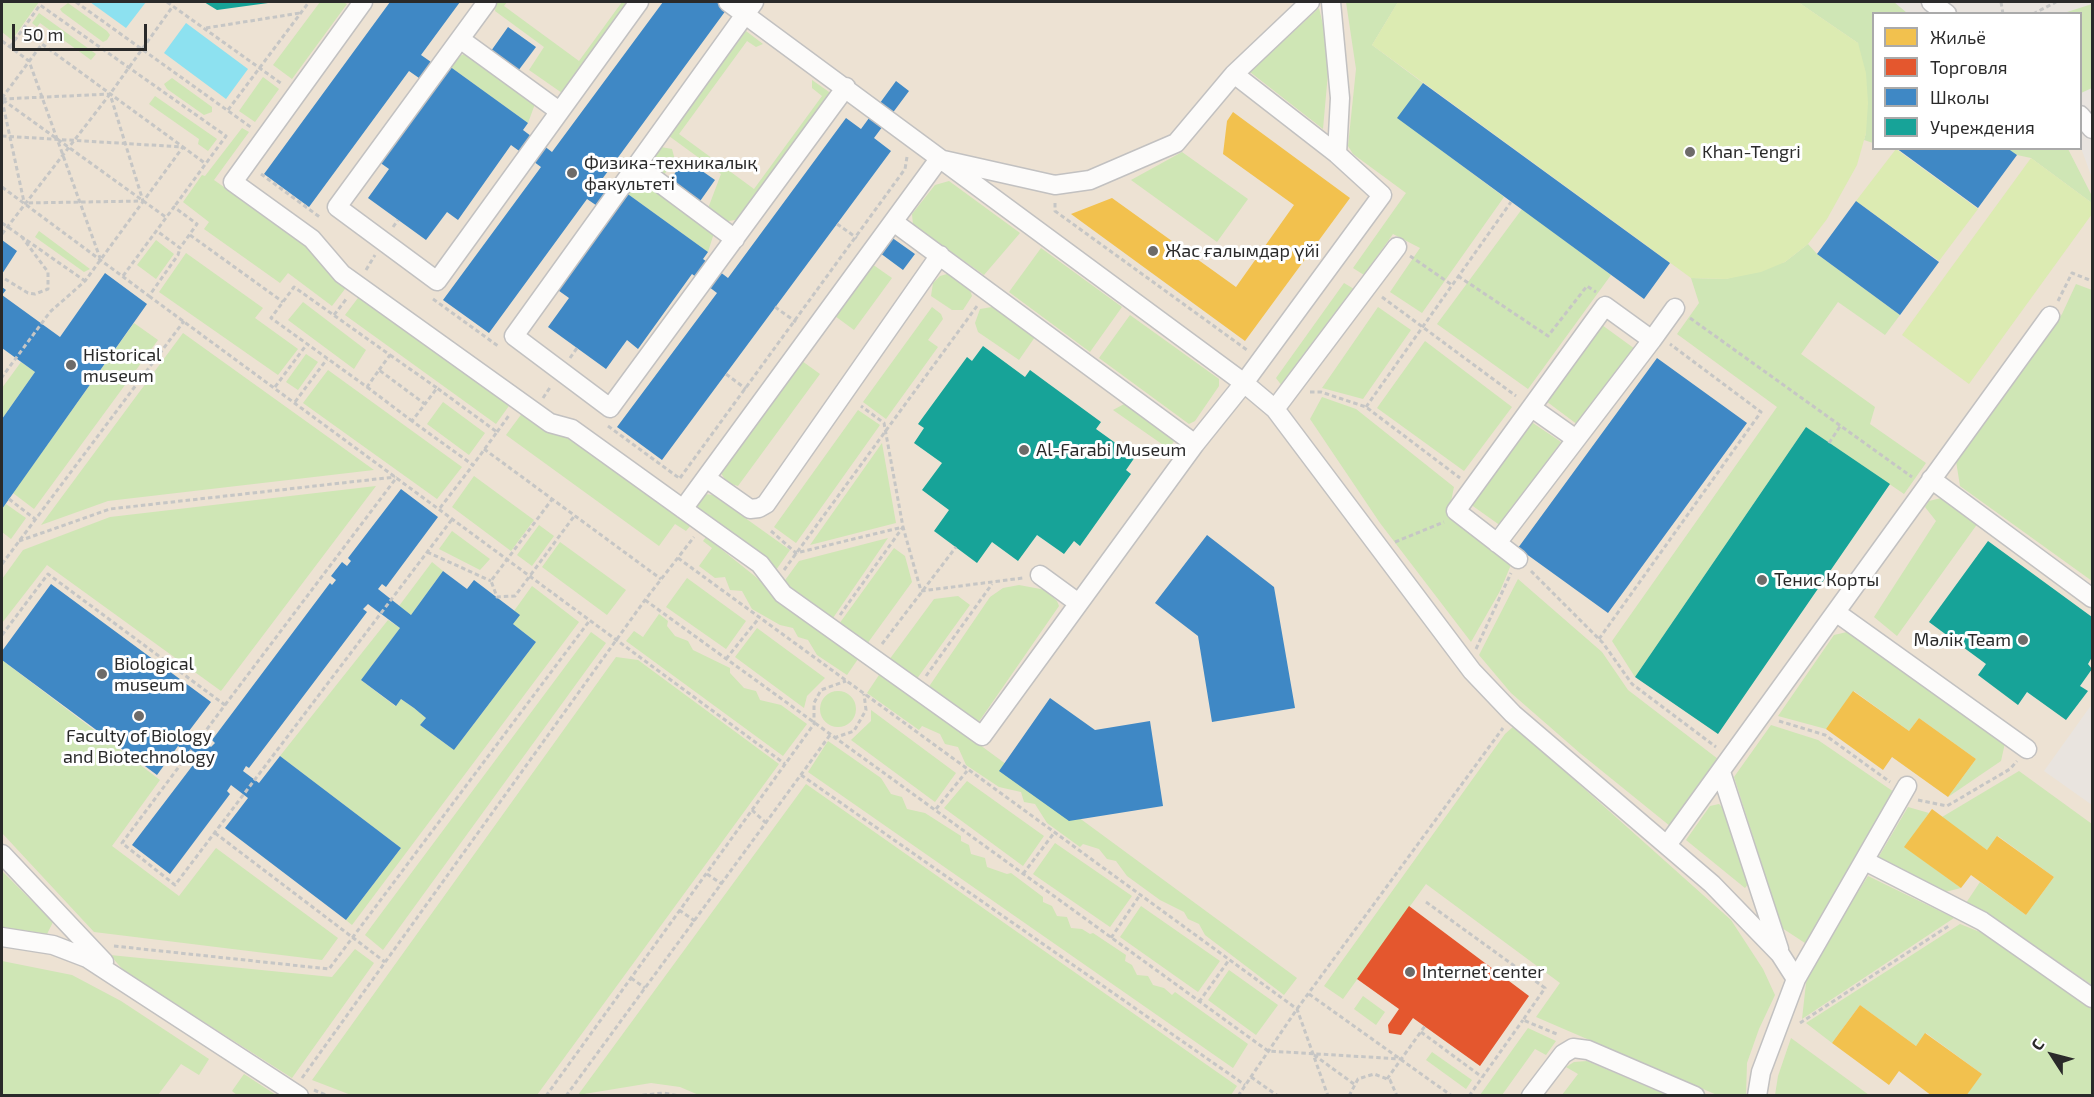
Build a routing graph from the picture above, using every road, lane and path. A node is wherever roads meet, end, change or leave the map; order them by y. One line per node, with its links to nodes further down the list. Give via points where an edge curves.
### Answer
1 (76, 2): 21 (path)
2 (166, 2): 12 (path)
3 (309, 2): 16 (path)
4 (363, 2): 28 (street)
5 (486, 2): 18 (street)
6 (639, 2): 32 (street)
7 (728, 2): 13 (street)
8 (1310, 2): 25 (street)
9 (1331, 2): 45 (street, via 1340,88)
10 (1931, 2): 14 (street)
11 (2055, 2): 15 (path)
12 (173, 6): 17 (path); 21 (path)
13 (750, 8): 26 (street); 48 (street)
14 (1944, 12)
15 (2037, 12)
16 (301, 13): 17 (path); 24 (path)
17 (204, 28): 24 (path)
18 (460, 39): 32 (street); 32 (street, via 337,207 410,261 437,280)
19 (2, 41): 20 (path)
20 (10, 47): 22 (path); 23 (path, via 40,5)
21 (142, 49): 23 (path); 31 (path)
22 (29, 61): 27 (path, via 42,44); 29 (path); 30 (path)
23 (129, 67): 27 (path); 47 (path, via 226,136)
24 (260, 68): 28 (path); 31 (path)
25 (1234, 74): 45 (street); 49 (street, via 1176,143 1090,180)
26 (846, 87): 35 (street); 66 (street)
27 (110, 94): 29 (path); 40 (path); 41 (path); 43 (path)
28 (297, 94): 38 (street)
29 (42, 97): 30 (path); 39 (path)
30 (2, 99): 37 (path); 39 (path)
31 (228, 110): 38 (path)
32 (559, 111)
33 (2082, 116): 34 (street)
34 (2092, 129)
35 (910, 134): 46 (street); 65 (path, via 905,170)
36 (2, 136): 37 (path)
37 (9, 136): 39 (path); 54 (path)
38 (266, 137): 126 (street, via 233,182 312,239 335,268 350,279 542,417 572,429)
39 (57, 139): 40 (path); 42 (path); 44 (path)
40 (74, 140): 41 (path); 42 (path)
41 (126, 143): 43 (path); 51 (path)
42 (68, 147): 44 (path); 51 (path)
43 (183, 147): 47 (path); 51 (path)
44 (63, 154): 53 (path); 54 (path)
45 (1337, 154): 98 (street, via 1382,195)
46 (939, 159): 49 (street); 58 (street); 98 (street)
47 (206, 164): 55 (path)
48 (636, 166): 66 (street); 66 (street, via 514,336 610,408)
49 (1055, 185): 92 (path, via 1055,212)
50 (2, 187): 54 (path)
51 (144, 201): 53 (path); 56 (path); 71 (path)
52 (1511, 201): 73 (path)
53 (80, 202): 54 (path); 71 (path)
54 (24, 203): 60 (path); 71 (path)
55 (174, 207): 56 (path); 63 (path, via 197,224)
56 (167, 218): 61 (path)
57 (2, 223): 60 (path)
58 (895, 223): 69 (street); 70 (street)
59 (837, 224): 65 (path)
60 (7, 227): 62 (path); 64 (path)
61 (157, 231): 68 (path); 72 (path)
62 (2, 234)
63 (190, 235): 68 (path); 82 (path)
64 (22, 237): 74 (path, via 48,272 48,289 28,293); 75 (path)
65 (856, 237): 69 (path); 87 (path)
66 (735, 239)
67 (1396, 247): 77 (path); 78 (street)
68 (180, 248): 80 (path)
69 (874, 250): 89 (street)
70 (940, 255): 79 (street); 121 (street, via 766,504 750,509)
71 (101, 260): 72 (path); 75 (path)
72 (123, 276): 80 (path)
73 (1458, 276): 77 (path); 81 (path, via 1548,336 1587,286)
74 (5, 279)
75 (85, 281): 97 (path, via 50,312)
76 (2092, 281): 85 (path, via 2072,273)
77 (1452, 285): 88 (path)
78 (1368, 286): 88 (path); 103 (street)
79 (989, 290): 113 (path); 116 (street)
80 (149, 296): 86 (path)
81 (1604, 298)
82 (283, 302): 91 (path, via 271,318); 93 (path, via 294,286)
83 (776, 307): 87 (path)
84 (1676, 308): 90 (street); 112 (path)
85 (2050, 316): 120 (street)
86 (184, 321): 99 (path); 130 (path)
87 (795, 321): 89 (path); 102 (path)
88 (1422, 326): 108 (path); 109 (path)
89 (813, 334): 104 (street)
90 (1654, 337): 109 (street, via 1605,306); 114 (street); 159 (path, via 1761,412)
91 (307, 344): 94 (path); 99 (path)
92 (1251, 351)
93 (390, 355): 95 (path); 101 (path)
94 (327, 359): 100 (path); 105 (path)
95 (379, 370): 100 (path); 106 (path)
96 (726, 374): 102 (path)
97 (2, 377)
98 (1244, 383): 110 (street); 116 (street)
99 (275, 387): 105 (path)
100 (367, 387): 111 (path)
101 (437, 388): 106 (path); 117 (path, via 497,432)
102 (745, 388): 104 (path); 121 (path, via 680,478)
103 (1288, 394): 108 (path, via 1321,392); 110 (street)
104 (763, 401): 121 (street)
105 (295, 402): 119 (path)
106 (425, 404): 111 (path)
107 (861, 406): 113 (path, via 884,423)
108 (1366, 407): 122 (path)
109 (1532, 408): 114 (street); 122 (street)
110 (1275, 409): 168 (street, via 1458,653)
111 (412, 421): 118 (path)
112 (1841, 425): 115 (path); 120 (path)
113 (886, 431): 132 (path); 139 (path)
114 (1576, 439): 135 (street)
115 (1829, 443)
116 (1195, 444): 153 (street)
117 (484, 449): 118 (path); 123 (path)
118 (472, 465): 125 (path)
119 (397, 477): 125 (path); 134 (path, via 110,508); 167 (path)
120 (1928, 483): 151 (street); 154 (street)
121 (701, 485): 126 (street)
122 (1473, 488): 128 (street, via 1456,511)
123 (553, 498): 127 (path); 141 (path)
124 (9, 499): 130 (path)
125 (440, 508): 129 (path)
126 (683, 509): 131 (street)
127 (575, 514): 145 (path); 146 (path)
128 (1462, 515): 135 (street); 138 (path, via 1392,544)
129 (453, 518): 137 (path); 141 (path)
130 (35, 519): 134 (path)
131 (704, 524): 140 (path); 149 (street, via 760,564)
132 (903, 527): 139 (path); 150 (path); 157 (path)
133 (771, 531): 139 (path)
134 (19, 541): 143 (path)
135 (1497, 543): 142 (street)
136 (956, 547): 150 (path)
137 (427, 552): 147 (path); 181 (path)
138 (1398, 552)
139 (796, 553): 149 (path)
140 (678, 558): 146 (path); 155 (path)
141 (508, 559): 145 (path); 147 (path)
142 (1518, 559): 159 (path); 161 (path, via 1473,654)
143 (2, 564)
144 (1040, 575): 148 (path); 153 (street)
145 (530, 576): 147 (path, via 514,597 497,597); 156 (path)
146 (661, 579): 152 (path)
147 (491, 580)
148 (993, 583): 150 (path); 165 (path)
149 (774, 584): 157 (street)
150 (921, 591): 162 (path)
151 (2092, 598)
152 (645, 600): 160 (path); 163 (path)
153 (1077, 602): 165 (street, via 982,736)
154 (1837, 613): 169 (street); 172 (street)
155 (759, 618): 163 (path); 164 (path)
156 (590, 620): 160 (path); 195 (path)
157 (830, 628): 162 (street)
158 (2, 635): 167 (path, via 48,574)
159 (1599, 639): 175 (path, via 1632,684 1719,749)
160 (616, 640): 173 (path); 200 (path)
161 (1467, 645)
162 (872, 658): 165 (street)
163 (726, 659): 170 (path)
164 (846, 681): 166 (path); 170 (path, via 821,690 814,703)
165 (917, 690)
166 (864, 694): 171 (path, via 866,710 854,731); 174 (path)
167 (225, 705): 181 (path, via 122,843 175,885)
168 (1513, 714): 183 (street); 205 (path)
169 (1762, 716): 175 (street); 177 (path, via 1825,735)
170 (814, 723): 171 (path); 173 (path)
171 (832, 737): 176 (path); 178 (path)
172 (2027, 749): 177 (path, via 2010,769 1947,806)
173 (785, 764): 179 (path)
174 (968, 770): 178 (path); 182 (path)
175 (1721, 772): 183 (street); 198 (street)
176 (801, 775): 180 (path); 221 (path)
177 (1904, 791): 185 (street)
178 (936, 809): 187 (path)
179 (752, 810): 180 (path); 186 (path)
180 (766, 823): 188 (path)
181 (214, 833): 195 (path)
182 (1054, 833): 187 (path); 189 (path)
183 (1667, 845): 198 (street, via 1712,884)
184 (2, 854): 197 (street)
185 (1865, 861): 192 (street); 203 (street)
186 (706, 874): 188 (path); 191 (path)
187 (1023, 874): 196 (path)
188 (722, 884): 193 (path)
189 (1140, 896): 196 (path); 199 (path)
190 (1426, 902): 209 (path, via 1545,988)
191 (679, 910): 193 (path); 202 (path)
192 (1967, 914): 206 (street); 211 (path)
193 (695, 921): 204 (path)
194 (2, 937): 201 (street, via 53,945 87,958)
195 (353, 938): 197 (path, via 329,969); 200 (path)
196 (1111, 938): 207 (path)
197 (86, 943): 201 (street)
198 (1780, 954): 203 (street)
199 (1229, 960): 207 (path); 208 (path)
200 (385, 962): 223 (path)
201 (117, 977): 223 (street)
202 (631, 978): 204 (path); 224 (path)
203 (1796, 978): 238 (street, via 1761,1072)
204 (645, 988): 225 (path)
205 (1309, 994): 208 (path); 216 (path)
206 (2092, 998)
207 (1200, 1002): 214 (path)
208 (1297, 1009): 214 (path); 215 (path)
209 (1523, 1020): 213 (path, via 1566,1038); 218 (path)
210 (1425, 1026): 212 (path)
211 (1793, 1028)
212 (1421, 1032): 216 (path); 218 (path)
213 (1573, 1048): 236 (street, via 1563,1054); 237 (street, via 1588,1050)
214 (1268, 1051): 215 (path); 217 (path)
215 (1313, 1054): 216 (path); 220 (path); 231 (path)
216 (1401, 1059): 219 (path); 234 (path)
217 (1251, 1077): 221 (path); 222 (path)
218 (1482, 1077): 235 (path)
219 (1387, 1079): 220 (path, via 1366,1075); 233 (path)
220 (1354, 1084): 232 (path)
221 (1245, 1085): 228 (path)
222 (1267, 1088): 229 (path); 230 (path)
223 (296, 1094)
224 (546, 1095)
225 (566, 1095)
226 (635, 1095): 227 (path)
227 (680, 1095)
228 (1238, 1095)
229 (1269, 1095)
230 (1278, 1095)
231 (1328, 1095)
232 (1349, 1095)
233 (1397, 1095)
234 (1452, 1095)
235 (1469, 1095)
236 (1531, 1095)
237 (1695, 1095)
238 (1757, 1095)

